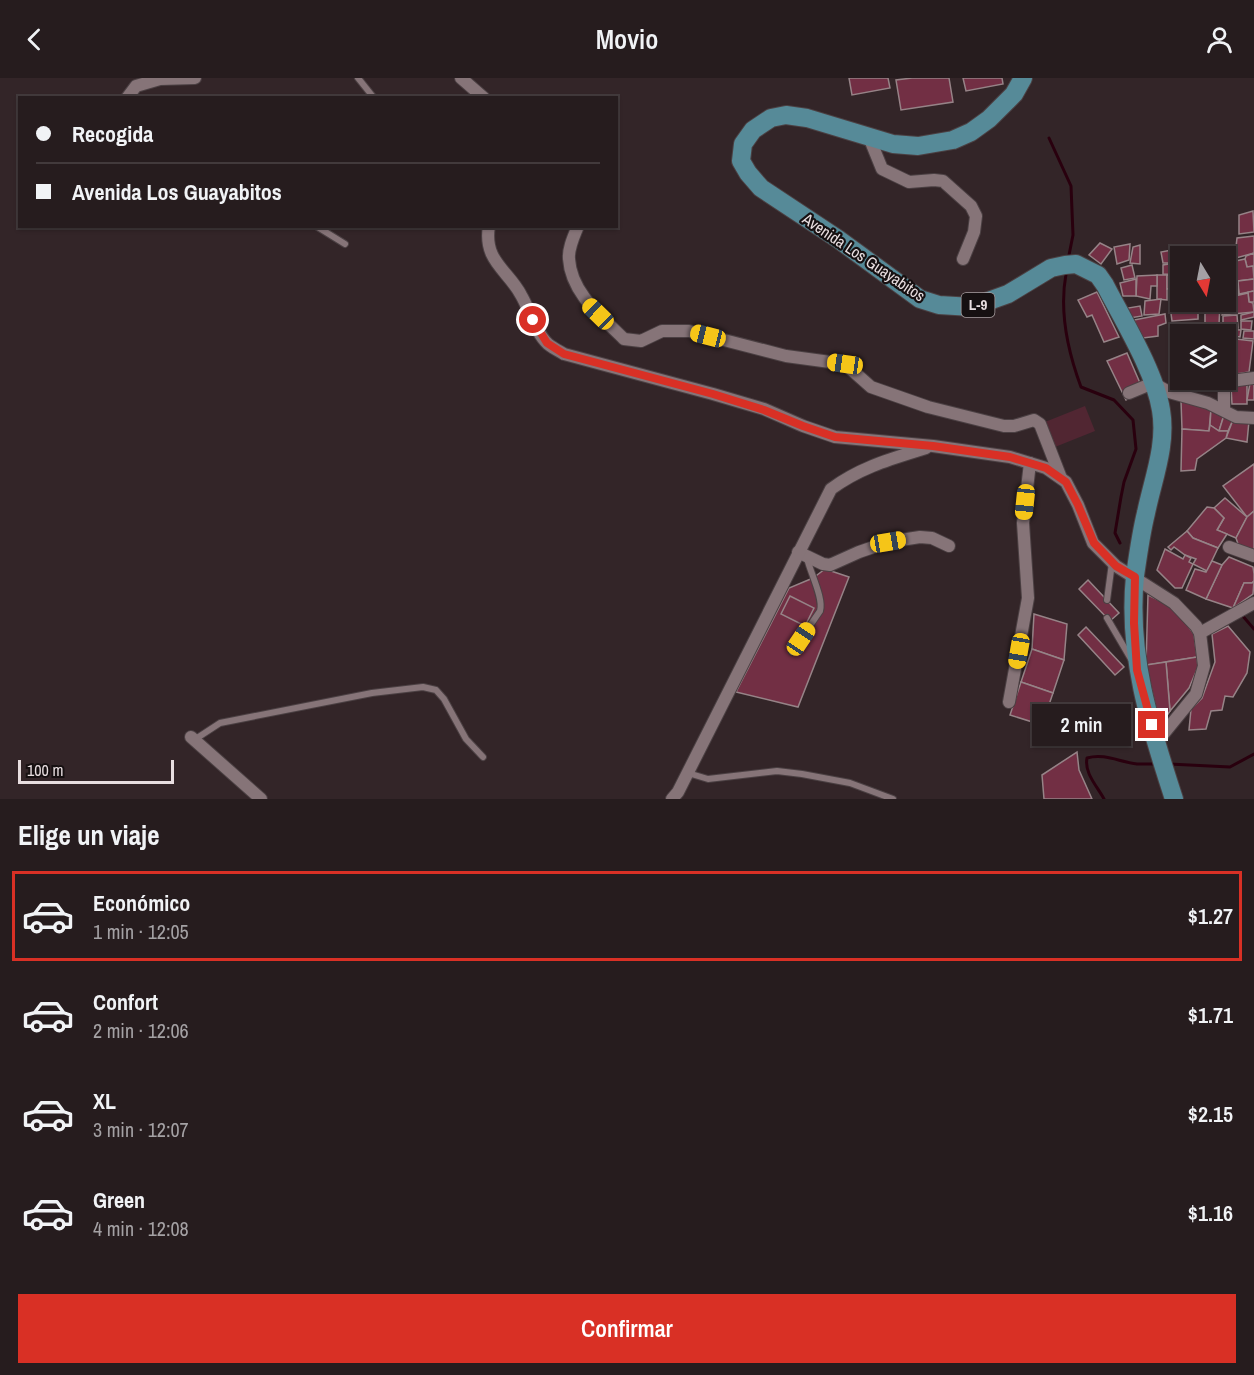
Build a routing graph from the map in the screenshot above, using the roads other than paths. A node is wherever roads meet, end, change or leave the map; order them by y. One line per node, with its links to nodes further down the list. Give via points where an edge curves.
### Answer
1 (195, 78): 5 (street, via 160,79 136,86)
2 (358, 78): 6 (lane)
3 (461, 78): 7 (street)
4 (1023, 78): 8 (main road, Avenida Los Guayabitos / L-9, via 989,119 953,141 918,146)
5 (128, 96)
6 (371, 96)
7 (482, 96)
8 (869, 137): 13 (street, via 882,169 909,182 943,181 971,206 976,216 974,232); 15 (main road, Avenida Los Guayabitos / L-9, via 807,118 780,116 758,125 749,135 741,160 760,188 920,299 972,307 1008,294 1051,268 1076,264 1086,268 1105,285)
9 (319, 228): 12 (lane)
10 (489, 228): 19 (street, via 487,236 495,262 520,293 547,343 564,354 713,394 835,437)
11 (577, 228): 21 (street, via 570,247 573,278 587,303 624,339 640,341 662,332 689,331 786,356 845,364 871,387 928,407 1004,426 1034,420 1040,424)
12 (345, 244)
13 (963, 259)
14 (1254, 378): 17 (street, via 1224,382)
15 (1153, 383): 16 (street); 17 (street); 27 (main road, Avenida Los Guayabitos / L-9, via 1161,410 1162,438)
16 (1129, 393)
17 (1224, 411): 18 (street, via 1236,417)
18 (1254, 418)
19 (933, 446): 20 (street); 24 (street, via 868,466 831,489)
20 (1030, 463): 21 (street); 34 (street, via 1023,523 1028,598)
21 (1061, 479): 26 (street, via 1078,505 1094,543)
22 (949, 546): 24 (street, via 920,537 888,542 830,565)
23 (1229, 547): 25 (street)
24 (803, 554): 32 (lane, via 822,605); 38 (street)
25 (1254, 556)
26 (1112, 562): 27 (street); 28 (lane)
27 (1135, 577): 31 (street, via 1174,603); 33 (main road, Avenida Los Guayabitos / L-9)
28 (1107, 600)
29 (1254, 603): 31 (street)
30 (1107, 618): 33 (lane)
31 (1200, 633): 36 (street, via 1204,666 1196,694)
32 (792, 652)
33 (1137, 670): 36 (main road, Avenida Los Guayabitos / L-9)
34 (1009, 702)
35 (192, 739): 37 (lane, via 220,723 423,687 436,690 444,699 466,740); 40 (street)
36 (1156, 743): 39 (main road, L-9)
37 (483, 758)
38 (688, 773): 41 (street); 42 (lane, via 708,778 777,771 802,774 850,783)
39 (1172, 791)
40 (261, 799)
41 (672, 799)
42 (893, 799)

